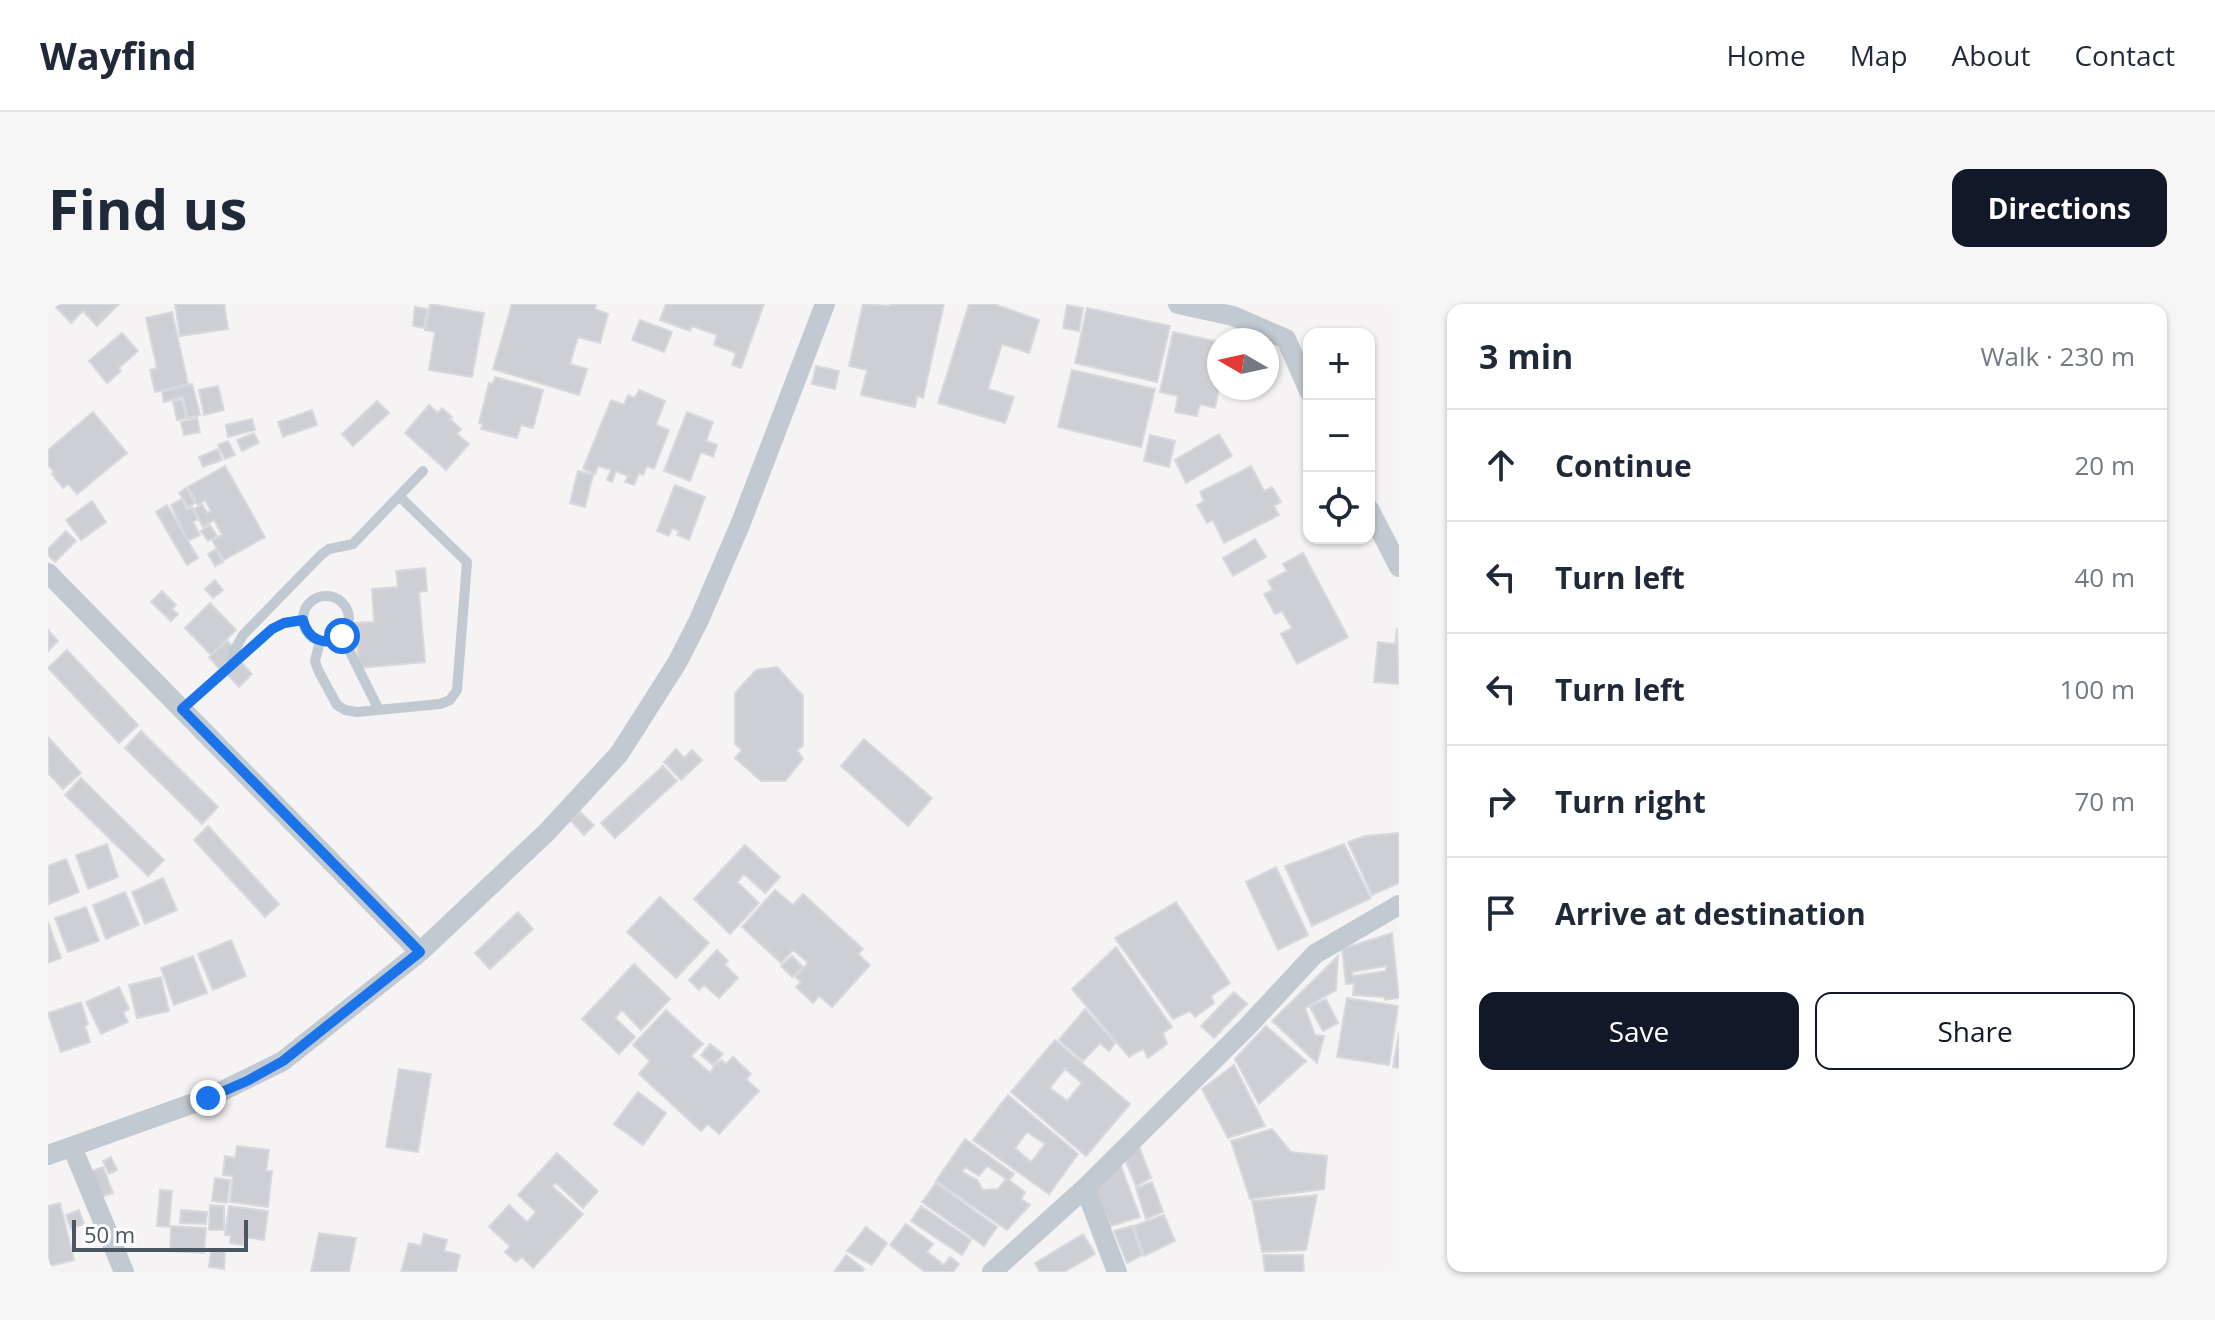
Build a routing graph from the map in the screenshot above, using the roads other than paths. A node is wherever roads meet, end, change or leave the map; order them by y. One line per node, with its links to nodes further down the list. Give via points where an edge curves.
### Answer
1 (825, 304): 16 (street, via 740,525 677,663 619,754 547,832)
2 (1178, 304): 3 (street, via 1233,316 1286,339)
3 (1303, 377)
4 (423, 471): 5 (lane)
5 (399, 496): 12 (lane, via 353,544 321,555 243,635); 14 (lane, via 467,562 457,690 440,704)
6 (1375, 521): 7 (street)
7 (1399, 567)
8 (48, 573): 13 (street)
9 (303, 620): 10 (lane, via 312,599 335,596 349,614); 11 (lane, via 308,633); 12 (lane, via 272,629)
10 (342, 636): 11 (lane); 14 (lane)
11 (320, 641): 14 (lane, via 315,661 337,705 357,712)
12 (231, 666): 13 (lane)
13 (182, 709): 16 (street)
14 (379, 710)
15 (1399, 905): 19 (street, via 1315,954)
16 (420, 952): 17 (street, via 283,1061 208,1098)
17 (73, 1149): 18 (street); 20 (street)
18 (48, 1155)
19 (1085, 1188): 21 (street); 22 (street)
20 (124, 1272)
21 (992, 1272)
22 (1117, 1272)

